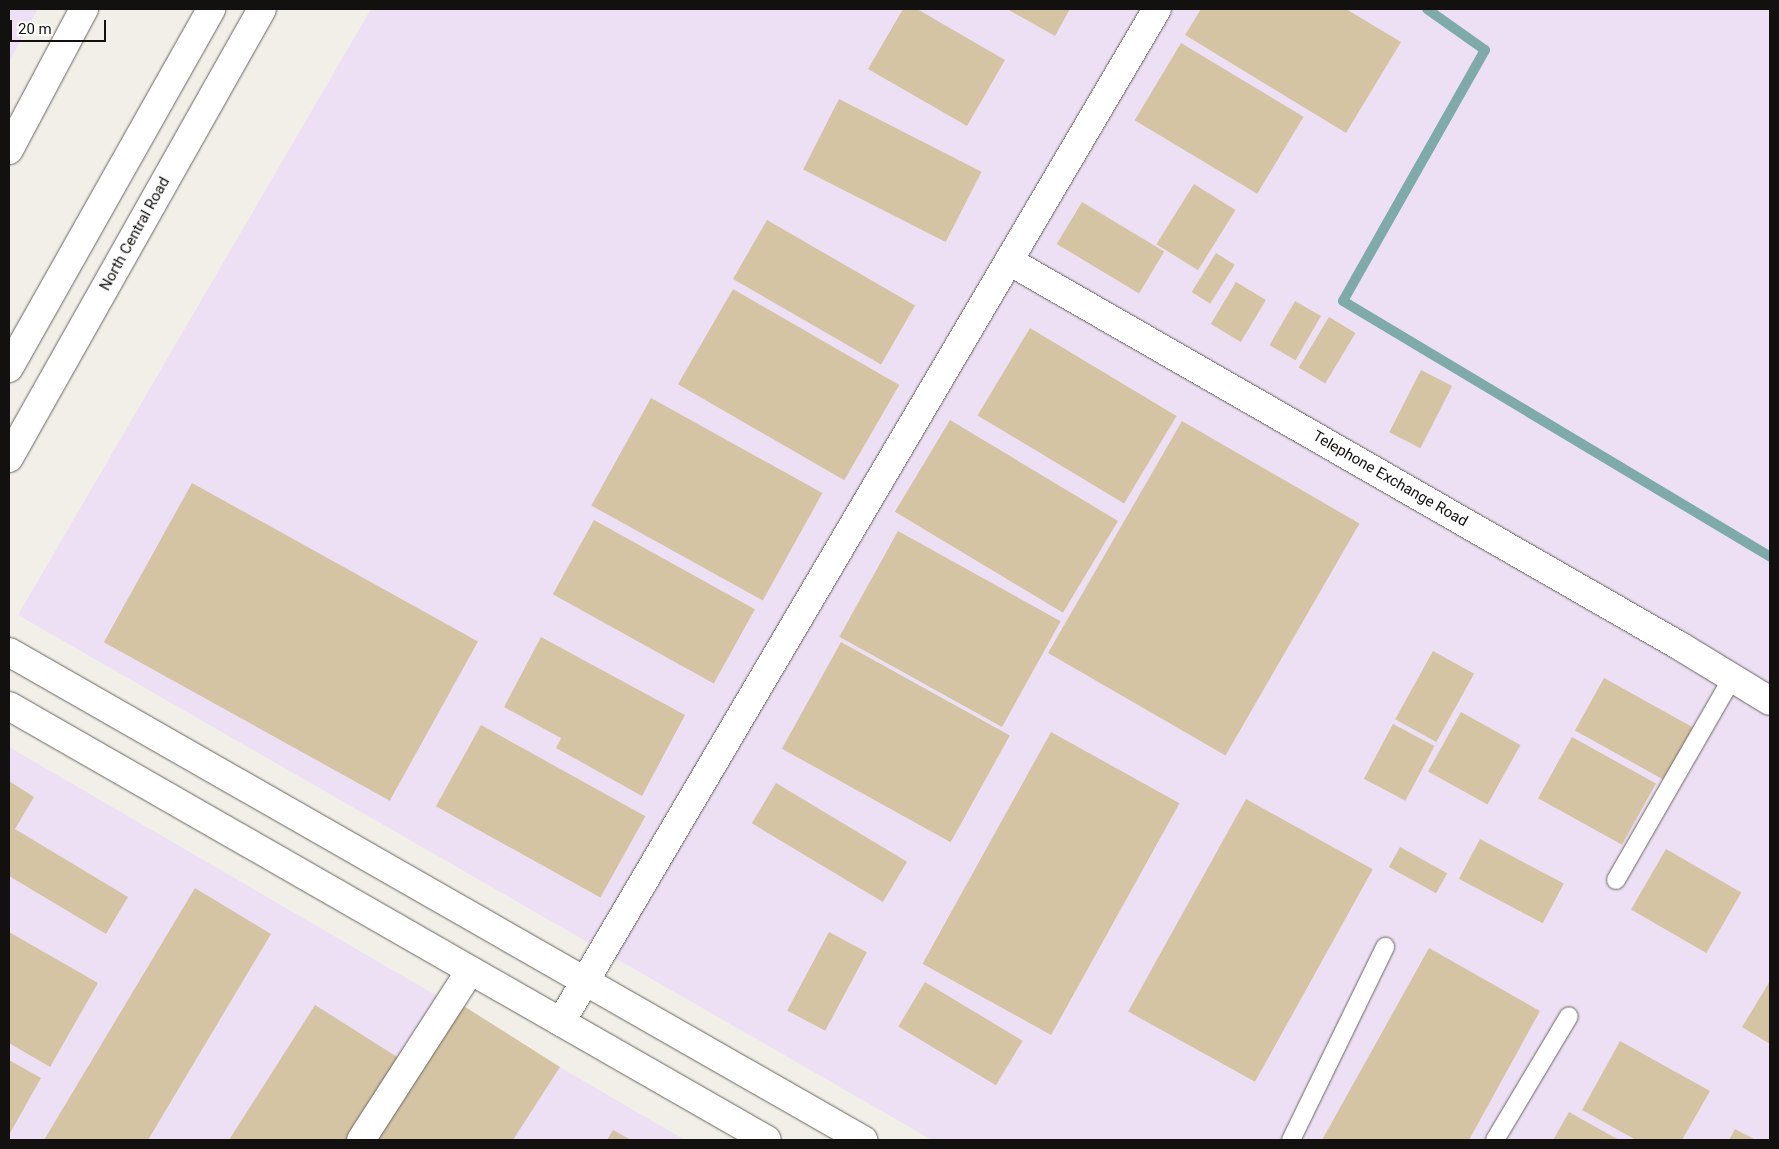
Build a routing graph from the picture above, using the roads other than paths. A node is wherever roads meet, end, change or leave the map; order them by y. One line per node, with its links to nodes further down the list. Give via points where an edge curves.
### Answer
1 (84, 9): 5 (street)
2 (211, 9): 7 (street)
3 (262, 9): 8 (street, North Central Road)
4 (1157, 9): 6 (street)
5 (9, 150)
6 (1009, 261): 10 (street, Telephone Exchange Road); 16 (street)
7 (9, 368)
8 (9, 458)
9 (9, 652): 16 (street)
10 (1732, 678): 11 (street, Telephone Exchange Road); 13 (lane)
11 (1770, 701)
12 (9, 706): 15 (street)
13 (1616, 880)
14 (1386, 947): 22 (lane)
15 (470, 971): 18 (street); 19 (street)
16 (585, 981): 18 (street); 21 (street)
17 (1569, 1016): 23 (lane)
18 (561, 1022): 20 (street)
19 (361, 1140)
20 (767, 1140)
21 (863, 1140)
22 (1291, 1140)
23 (1495, 1140)

